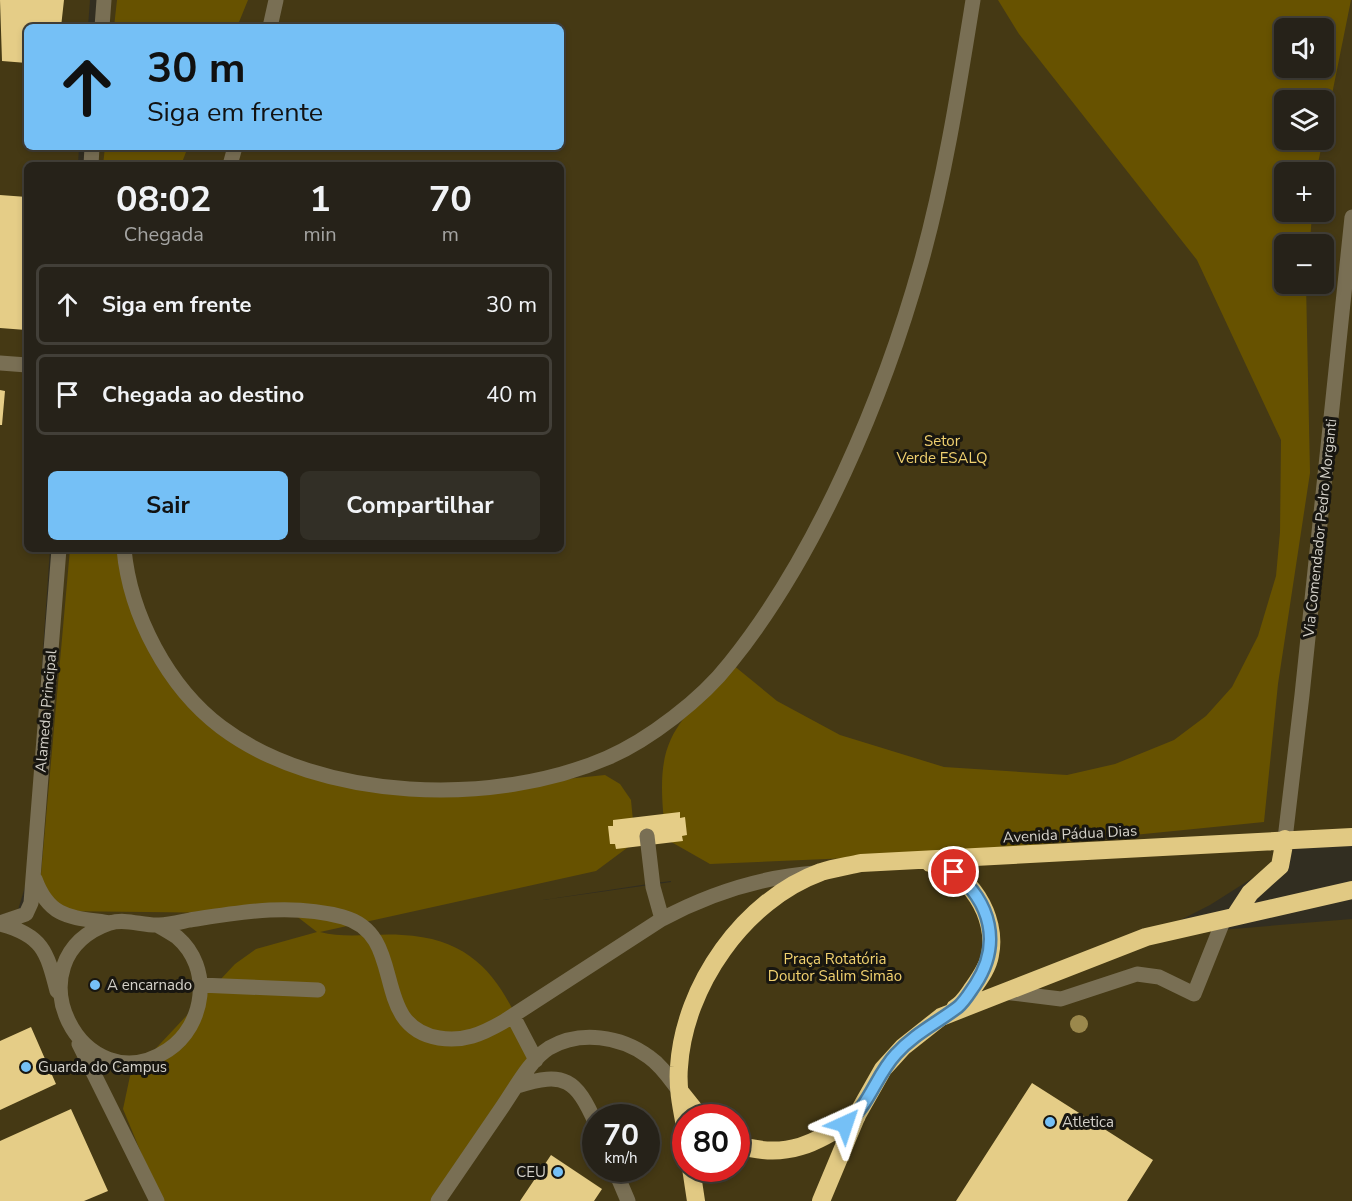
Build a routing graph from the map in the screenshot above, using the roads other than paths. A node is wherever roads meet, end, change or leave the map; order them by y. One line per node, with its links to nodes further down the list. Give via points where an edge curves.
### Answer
1 (104, 0): 4 (street)
2 (276, 0): 5 (street)
3 (973, 0): 10 (street, via 921,262 888,361 834,497 770,606 728,666 692,701 628,748 548,777 447,790 354,782 285,763 222,727 164,664 141,617)
4 (102, 24)
5 (271, 24)
6 (1352, 217): 13 (street, Via Comendador Pedro Morganti)
7 (0, 363): 8 (street)
8 (24, 365)
9 (59, 552): 16 (street, Alameda Principal)
10 (124, 552)
11 (647, 836): 19 (street, via 653,887)
12 (1352, 837): 13 (highway, Avenida Pádua Dias)
13 (1285, 839): 14 (highway, Avenida Pádua Dias); 18 (highway, via 1280,866)
14 (911, 860): 15 (highway, Avenida Pádua Dias, via 861,863); 28 (highway, via 938,864 968,883 986,914 991,934 990,955 982,975 959,1006)
15 (821, 872): 19 (street, via 786,875 729,889); 32 (highway, Avenida Pádua Dias, via 770,902 745,922 723,948 692,1011 678,1068)
16 (33, 874): 20 (street, via 43,900 56,910 76,918); 21 (street, Alameda Principal, via 31,903 26,914)
17 (1352, 890): 18 (highway)
18 (1230, 917): 25 (highway, via 1146,937); 25 (street, via 1194,994 1159,977 1137,974 1061,999)
19 (662, 919): 27 (street)
20 (111, 923): 22 (street, via 135,921); 26 (street, via 90,933 74,949 63,970 60,993)
21 (0, 924): 26 (street, via 22,930 40,945 49,958)
22 (157, 925): 23 (street, via 177,938 192,956); 27 (street, via 286,908 324,912 350,919 369,933 382,956 398,1010 409,1026 424,1035 461,1040 479,1035)
23 (200, 985): 24 (street); 29 (street, via 193,1023 180,1042 160,1055 138,1061 115,1060 93,1051)
24 (318, 990)
25 (1000, 992): 28 (highway)
26 (64, 1016): 29 (street)
27 (513, 1016): 30 (street)
28 (940, 1017): 36 (highway, via 883,1069)
29 (75, 1036): 40 (street)
30 (536, 1060): 31 (street); 32 (street, via 566,1041 588,1037 611,1039 648,1056)
31 (517, 1086): 33 (street, via 552,1077 568,1082); 41 (street)
32 (680, 1092): 34 (highway, Avenida Pádua Dias); 35 (highway)
33 (586, 1104)
34 (682, 1104)
35 (690, 1104)
36 (857, 1115): 37 (highway, via 814,1143 792,1150); 44 (highway)
37 (750, 1147)
38 (620, 1182): 42 (street)
39 (693, 1182): 43 (highway)
40 (157, 1201)
41 (438, 1201)
42 (628, 1201)
43 (696, 1201)
44 (821, 1201)

